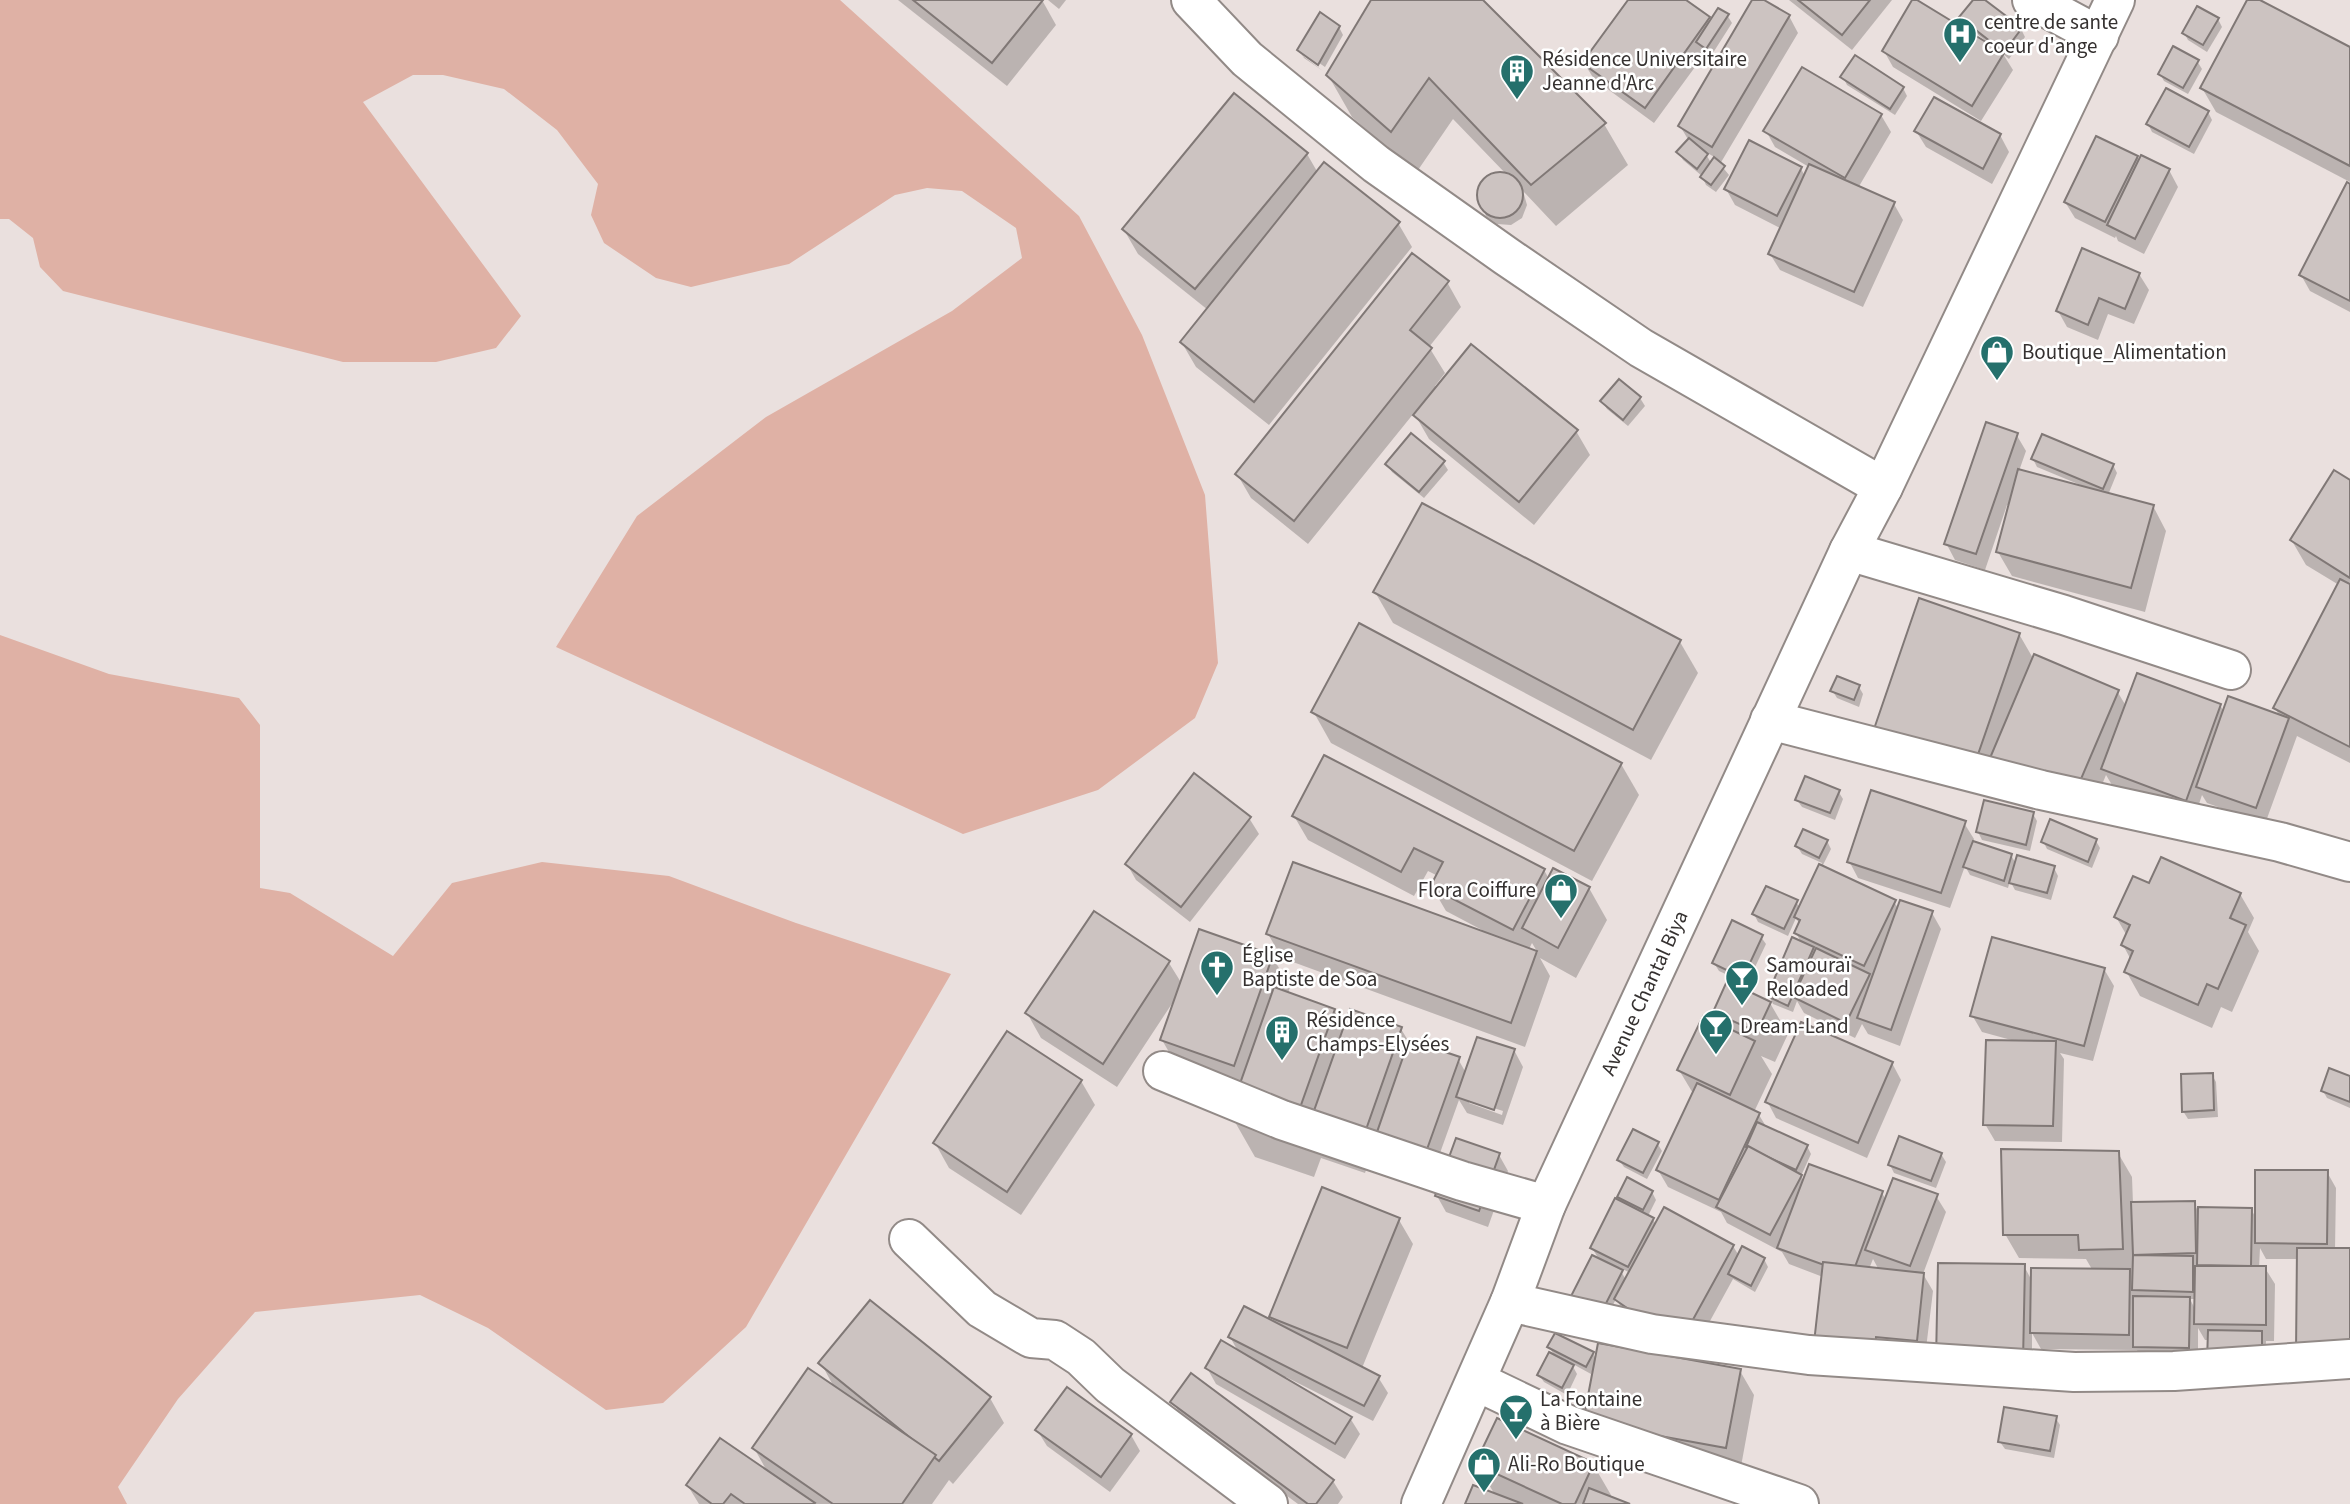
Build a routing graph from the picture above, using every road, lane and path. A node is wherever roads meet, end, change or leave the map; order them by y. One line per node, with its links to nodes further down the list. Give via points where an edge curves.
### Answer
1 (1191, 0): 5 (street, via 1247,59 1376,164 1506,256 1642,348)
2 (2032, 0): 4 (street)
3 (2115, 0): 4 (street, Avenue Chantal Biya)
4 (2099, 36): 5 (street, Avenue Chantal Biya)
5 (1883, 487): 6 (street, Avenue Chantal Biya)
6 (1849, 551): 7 (street); 8 (street, Avenue Chantal Biya)
7 (2231, 670)
8 (1770, 720): 9 (street, via 2041,790 2280,842); 11 (street, Avenue Chantal Biya)
9 (2350, 862)
10 (1163, 1071): 11 (street, via 1282,1120)
11 (1546, 1205): 13 (street, Avenue Chantal Biya)
12 (909, 1238): 16 (street, via 982,1309 1031,1338 1055,1340 1081,1357 1110,1385)
13 (1510, 1302): 14 (street, via 1652,1334 1809,1355 2074,1372 2174,1371); 15 (street, Avenue Chantal Biya)
14 (2350, 1359)
15 (1476, 1381): 17 (street, Avenue Chantal Biya); 18 (street, via 1568,1425)
16 (1268, 1504)
17 (1420, 1504)
18 (1799, 1504)

